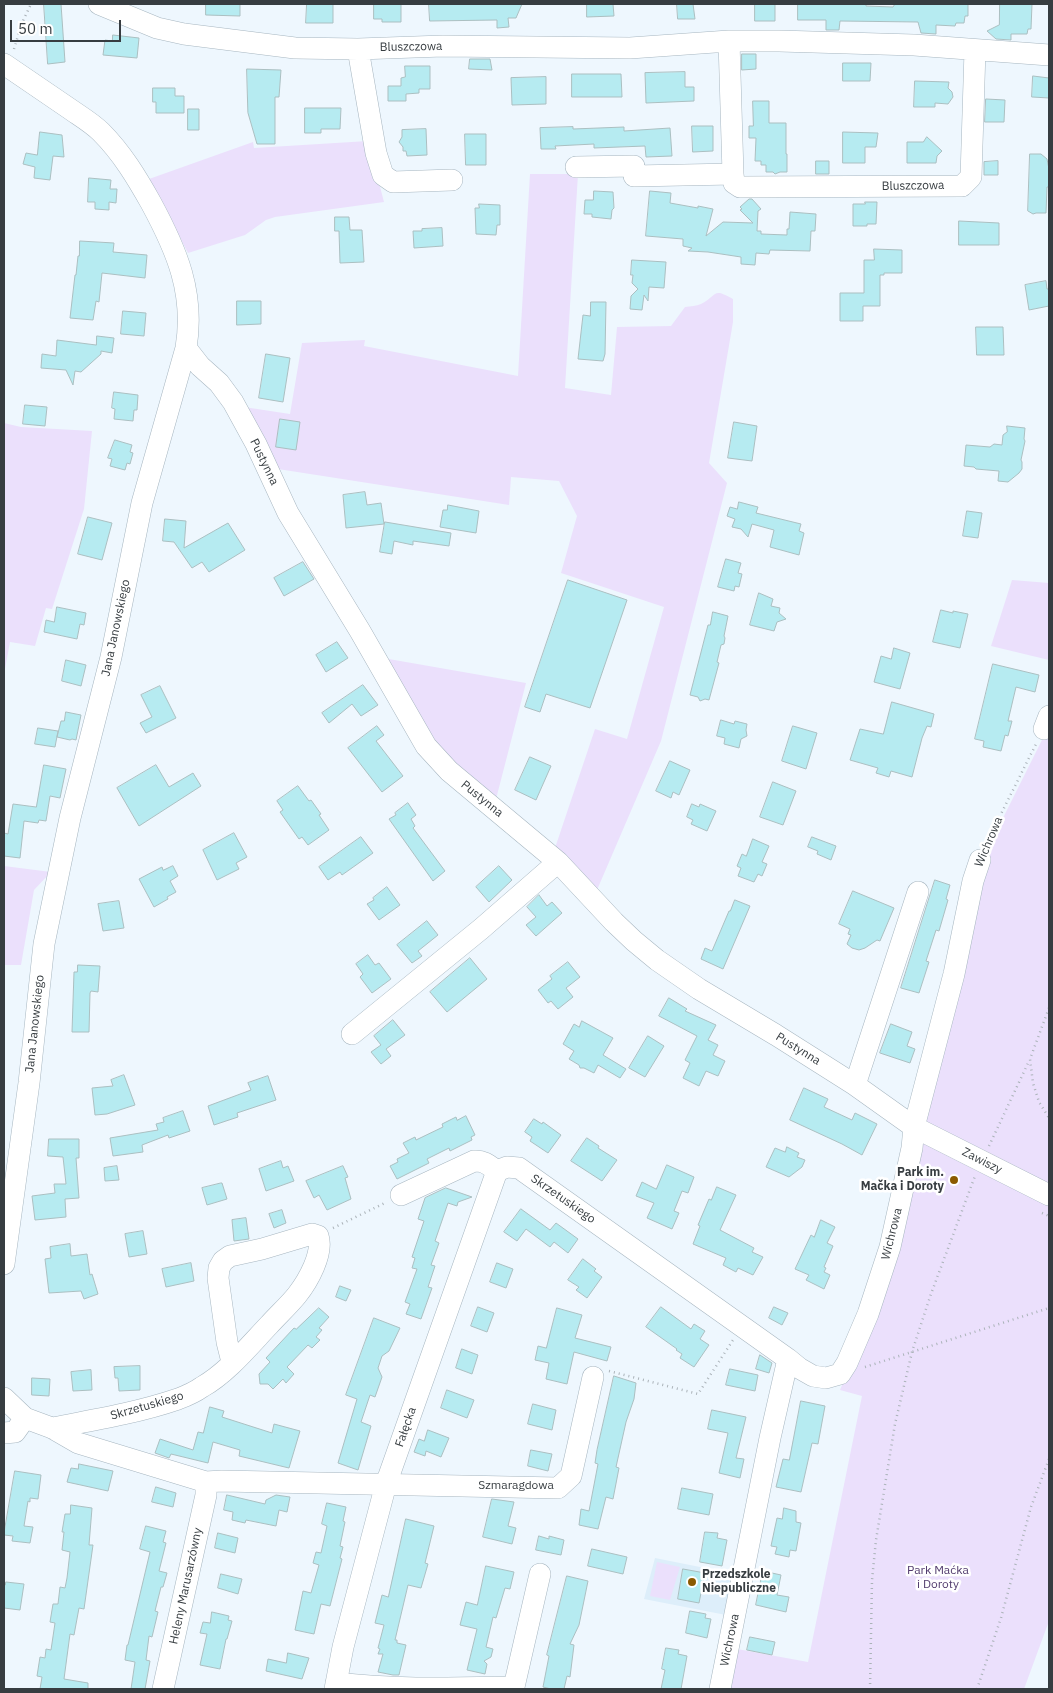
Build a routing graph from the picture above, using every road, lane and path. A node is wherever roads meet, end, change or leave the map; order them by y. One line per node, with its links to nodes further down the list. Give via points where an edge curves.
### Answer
1 (32, 4): 7 (path)
2 (99, 4): 4 (street, Bluszczowa, via 157,28 184,34 294,48)
3 (729, 41): 4 (street, Bluszczowa, via 630,48 443,46); 5 (street, Bluszczowa, via 864,42); 9 (street)
4 (358, 49): 10 (street, via 376,153 383,175 393,182)
5 (976, 50): 6 (street, Bluszczowa); 9 (street, Bluszczowa, via 971,177 962,186 740,187 734,183)
6 (1049, 55)
7 (6, 66): 11 (street, Jana Janowskiego, via 99,130 119,152 142,188 166,231 184,278 188,307)
8 (576, 167): 9 (street, via 634,166 634,176)
9 (733, 174)
10 (452, 180)
11 (186, 348): 14 (street, Pustynna, via 233,402 288,513 426,746 455,777); 28 (street, Jana Janowskiego, via 142,503 111,656 70,818 44,944)
12 (1046, 723): 13 (path, Wichrowa)
13 (980, 860): 21 (street, Wichrowa)
14 (558, 862): 17 (street); 19 (street, Pustynna, via 621,929 656,960)
15 (918, 892): 19 (street)
16 (1049, 1008): 18 (path)
17 (352, 1034)
18 (1030, 1059): 20 (path, via 1039,1102); 22 (path)
19 (855, 1085): 21 (street, Pustynna)
20 (1049, 1118)
21 (914, 1127): 26 (street, Zawiszy); 34 (street, Wichrowa, via 890,1247 847,1364)
22 (989, 1147)
23 (497, 1171): 25 (street, via 485,1162 474,1161); 30 (street, Skrzetuskiego, via 507,1167 522,1169); 42 (street, Fałęcka)
24 (977, 1174): 31 (path)
25 (401, 1195): 27 (path)
26 (1049, 1195)
27 (318, 1236): 33 (street, Skrzetuskiego, via 319,1252 298,1294); 33 (street, via 312,1234 223,1260 218,1278)
28 (4, 1264)
29 (1049, 1308): 31 (path)
30 (742, 1326): 32 (street, Skrzetuskiego); 35 (path, via 698,1394 595,1367)
31 (912, 1352): 34 (path); 47 (path, via 895,1424 876,1540)
32 (788, 1359): 34 (street, via 814,1376 826,1378); 46 (street, Wichrowa)
33 (232, 1362): 38 (street, Skrzetuskiego, via 202,1388 178,1399)
34 (840, 1374)
35 (593, 1376): 42 (street, Szmaragdowa, via 571,1476 558,1488)
36 (4, 1398): 37 (street)
37 (25, 1418): 38 (street); 39 (street, via 14,1432)
38 (52, 1428): 41 (street, via 78,1443)
39 (4, 1433)
40 (1049, 1459): 48 (path, via 1031,1507 1001,1618)
41 (206, 1482): 42 (street); 45 (street, Heleny Marusarzówny, via 206,1495)
42 (386, 1484): 44 (street, Fałęcka)
43 (540, 1574): 44 (street, via 514,1687)
44 (335, 1686)
45 (164, 1689)
46 (720, 1689)
47 (870, 1689)
48 (976, 1689)

